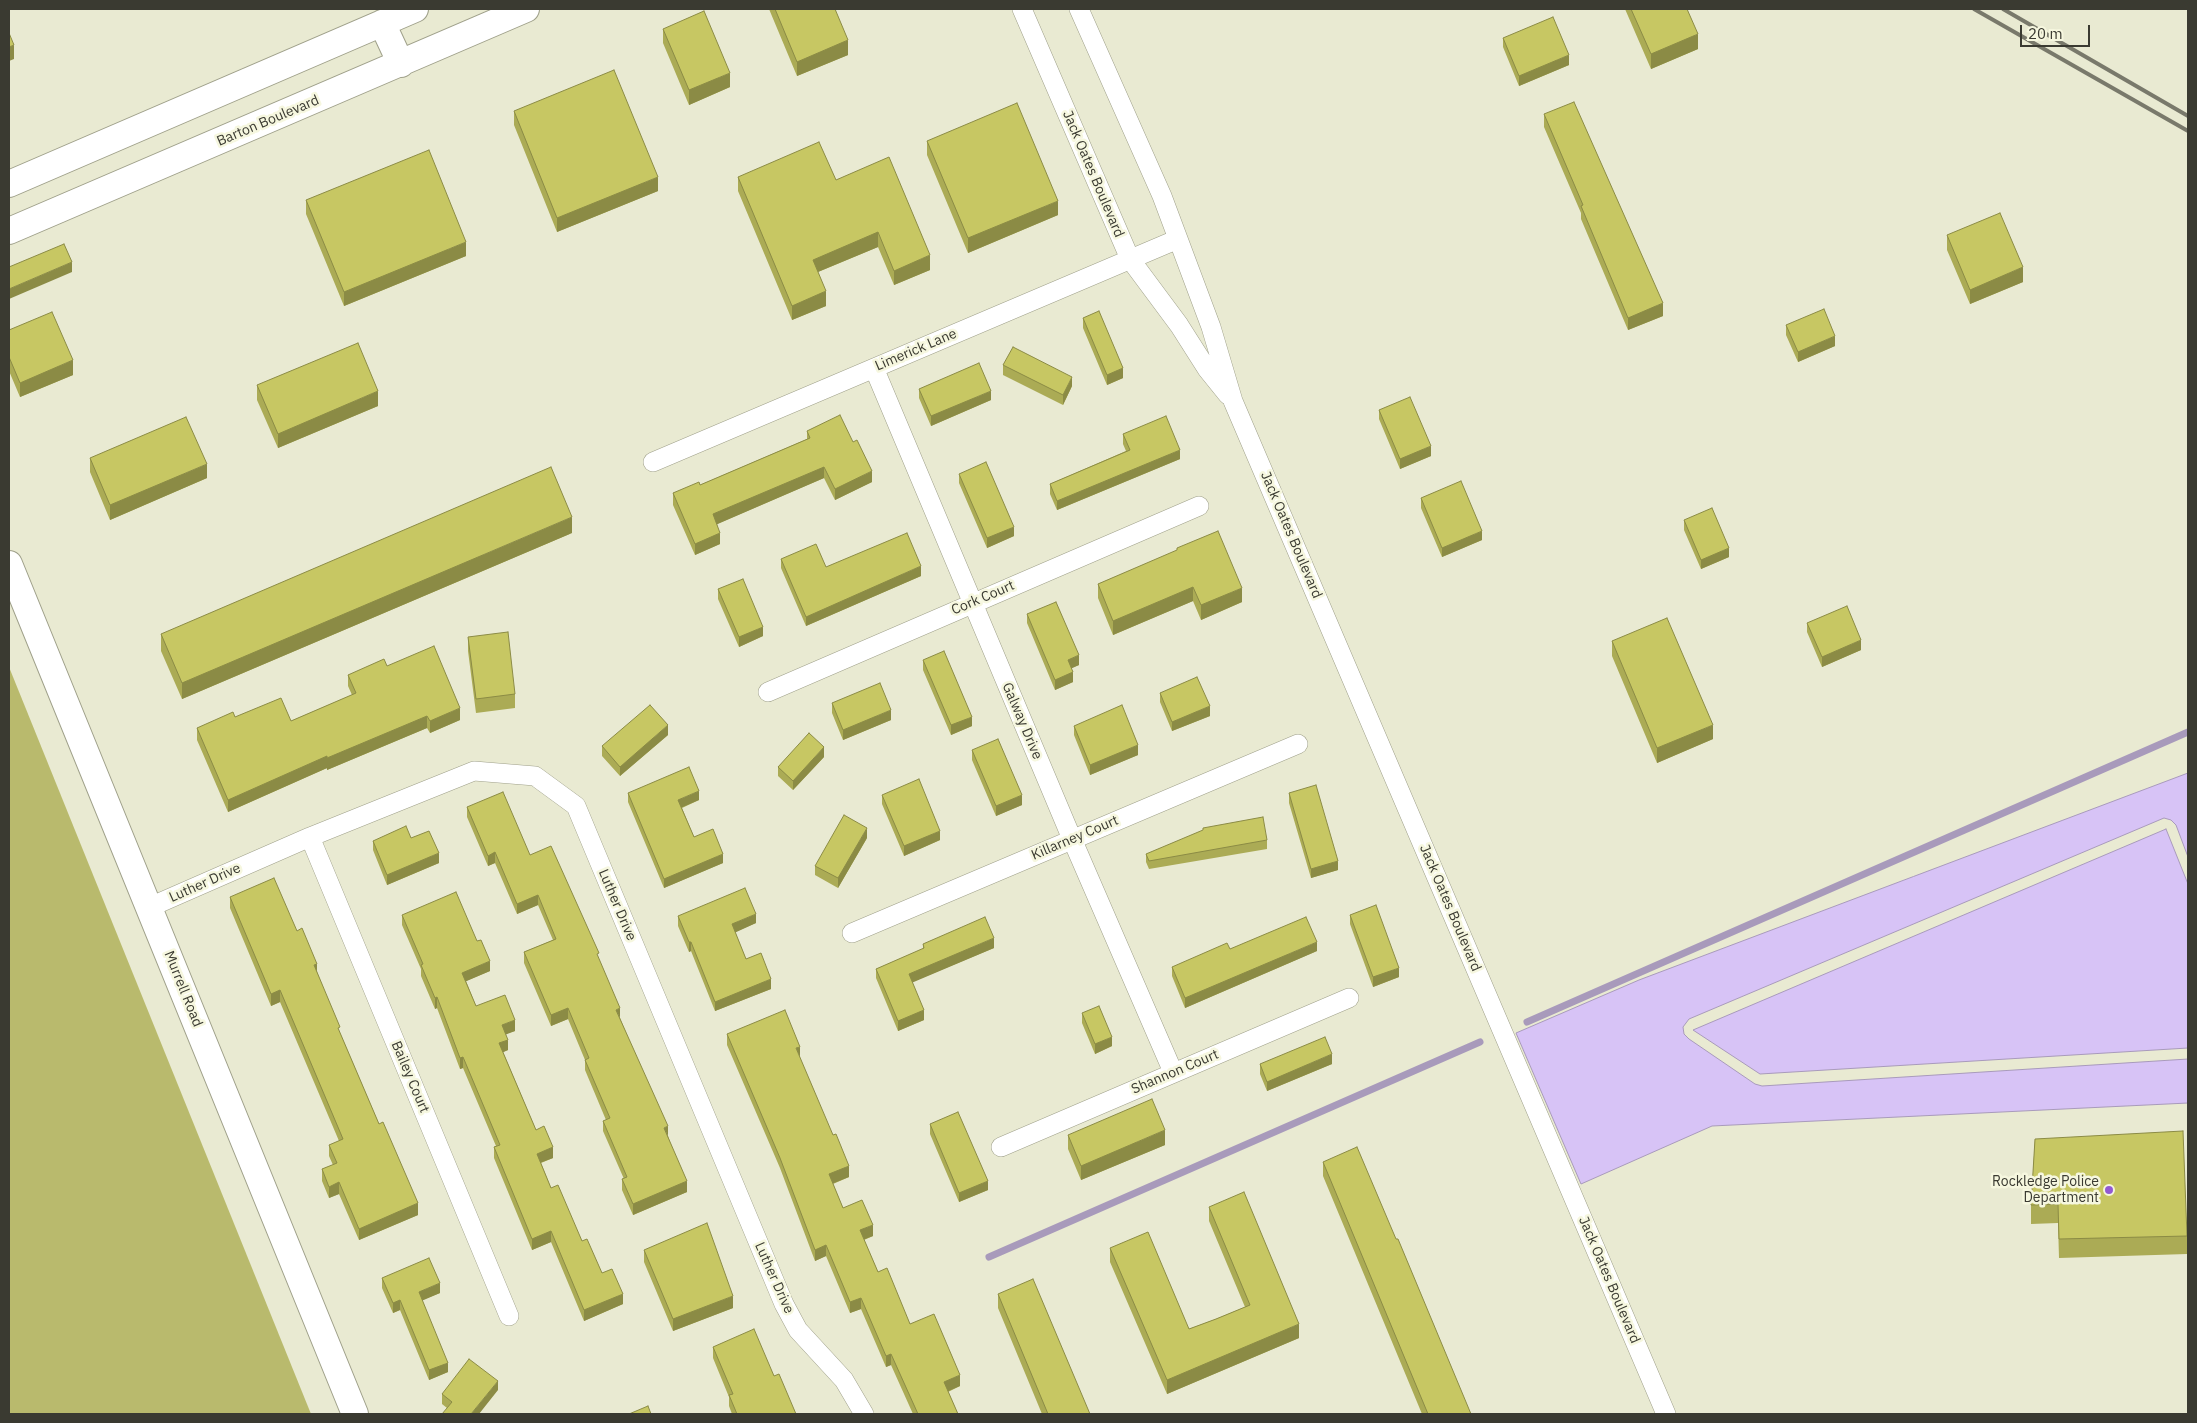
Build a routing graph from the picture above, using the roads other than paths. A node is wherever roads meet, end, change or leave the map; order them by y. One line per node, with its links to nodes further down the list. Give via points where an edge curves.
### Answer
1 (415, 9): 5 (main road)
2 (526, 9): 6 (main road, Barton Boulevard)
3 (1022, 9): 10 (street, Jack Oates Boulevard)
4 (1079, 9): 9 (street, Jack Oates Boulevard)
5 (382, 23): 6 (main road); 7 (main road)
6 (401, 64): 8 (main road, Barton Boulevard)
7 (9, 184)
8 (9, 231)
9 (1178, 239): 10 (street, Limerick Lane); 12 (street, Jack Oates Boulevard)
10 (1130, 259): 11 (street, Limerick Lane); 12 (street, Jack Oates Boulevard, via 1179,325 1206,370)
11 (874, 368): 13 (street, Limerick Lane); 16 (street, Galway Drive)
12 (1234, 401): 29 (street, Jack Oates Boulevard)
13 (653, 462)
14 (1199, 506): 16 (street, Cork Court)
15 (9, 564): 21 (main road, Murrell Road)
16 (972, 603): 17 (street, Cork Court); 20 (street, Galway Drive)
17 (768, 692)
18 (1298, 744): 20 (street, Killarney Court)
19 (310, 837): 21 (street, Luther Drive); 26 (street, Bailey Court); 28 (street, Luther Drive, via 474,771 535,776 576,806 784,1304 798,1330 844,1380)
20 (1072, 839): 22 (street, Killarney Court); 24 (street, Galway Drive)
21 (150, 908): 27 (main road, Murrell Road)
22 (852, 933)
23 (1349, 998): 24 (street, Shannon Court)
24 (1173, 1072): 25 (street, Shannon Court)
25 (1001, 1147)
26 (510, 1316)
27 (355, 1414)
28 (864, 1414)
29 (1666, 1414)

